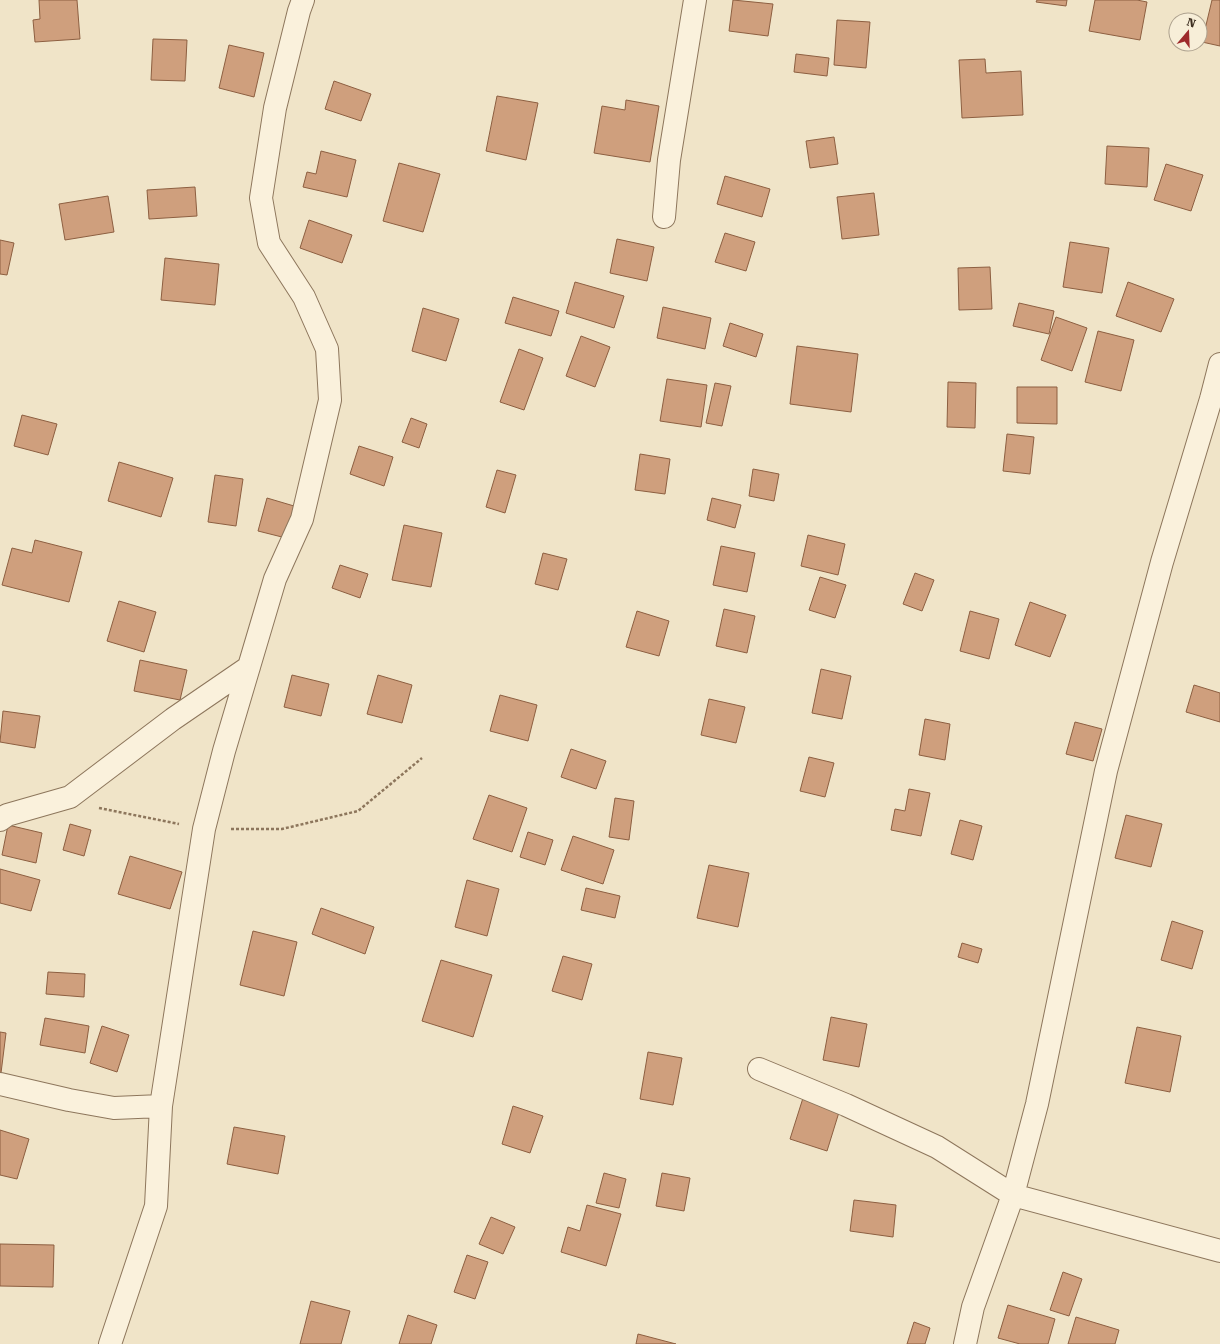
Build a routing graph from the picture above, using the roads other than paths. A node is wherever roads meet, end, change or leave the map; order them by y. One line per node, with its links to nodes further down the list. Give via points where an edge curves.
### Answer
1 (303, 0): 5 (street, via 275,108 261,198 269,243 304,297 327,348 330,400 302,519 275,579)
2 (695, 0): 3 (street, via 669,160)
3 (664, 217)
4 (1220, 364): 10 (street, via 1162,562 1106,771 1037,1104)
5 (249, 667): 6 (street, via 173,719 70,797 7,815); 9 (street, via 204,830)
6 (0, 820)
7 (759, 1068): 10 (street, via 937,1147)
8 (0, 1084): 9 (street, via 114,1108)
9 (161, 1106): 12 (street, via 156,1206)
10 (1013, 1196): 11 (street); 13 (street, via 973,1307)
11 (1220, 1251)
12 (110, 1344)
13 (965, 1344)

